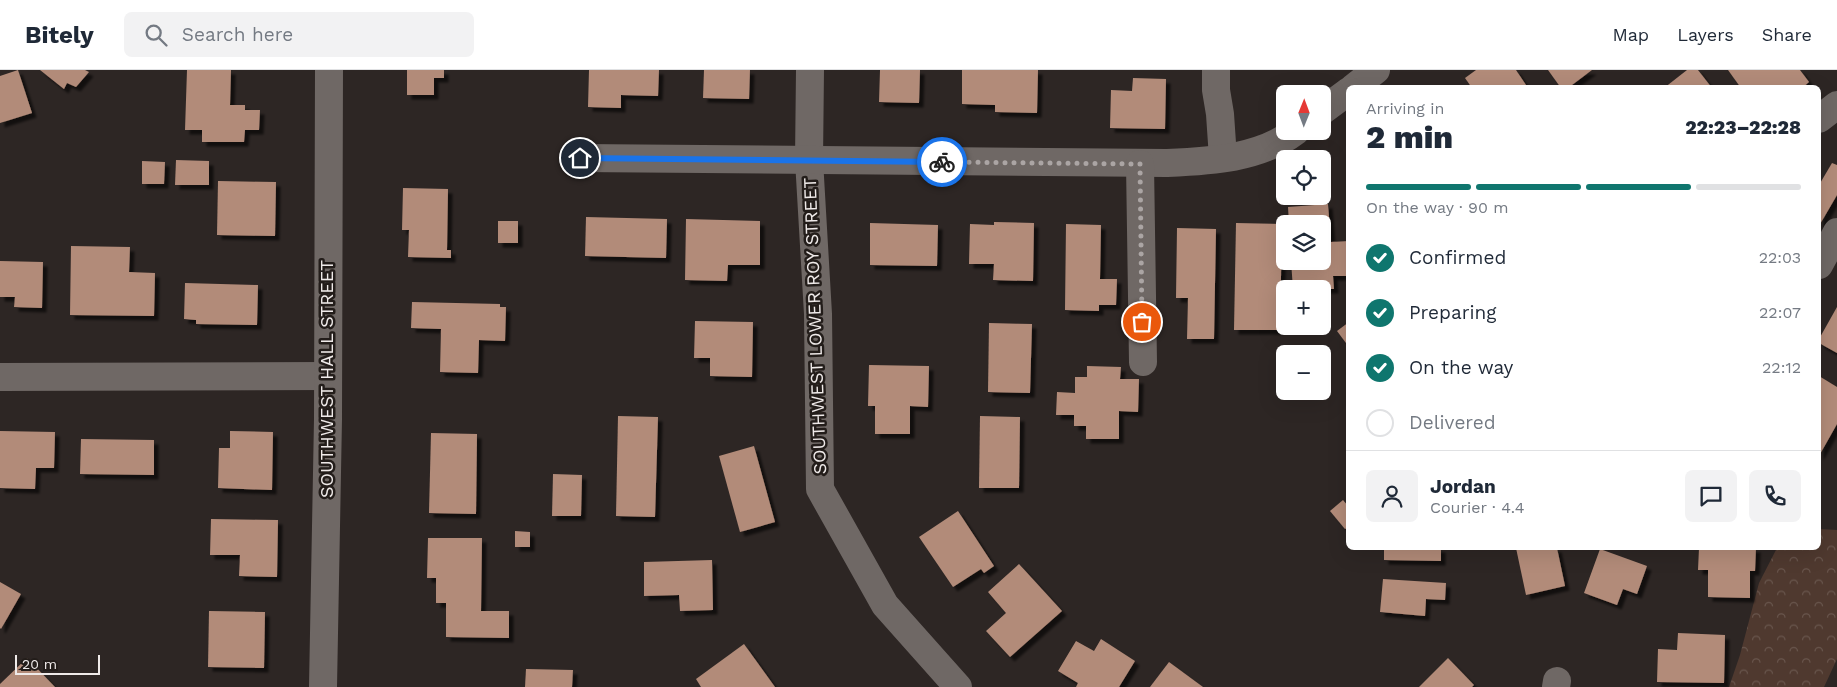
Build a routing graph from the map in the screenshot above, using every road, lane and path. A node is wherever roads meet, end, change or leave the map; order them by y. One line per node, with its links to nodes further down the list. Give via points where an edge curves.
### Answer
1 (330, 70): 18 (street, SOUTHWEST HALL STREET)
2 (810, 70): 13 (street, SOUTHWEST LOWER ROY STREET)
3 (1216, 70): 12 (street)
4 (1376, 70): 5 (street)
5 (1357, 85)
6 (1346, 93): 7 (street)
7 (1331, 104)
8 (1837, 105): 9 (street)
9 (1821, 117)
10 (1280, 140): 12 (street, via 1248,154)
11 (580, 158): 13 (street)
12 (1223, 158): 14 (street)
13 (809, 160): 14 (street); 21 (street, SOUTHWEST LOWER ROY STREET, via 818,314 820,488 885,605)
14 (1140, 164): 17 (street)
15 (1837, 232): 16 (street)
16 (1821, 261)
17 (1143, 362)
18 (328, 376): 19 (street); 20 (street, SOUTHWEST HALL STREET)
19 (0, 377)
20 (324, 687)
21 (958, 687)

